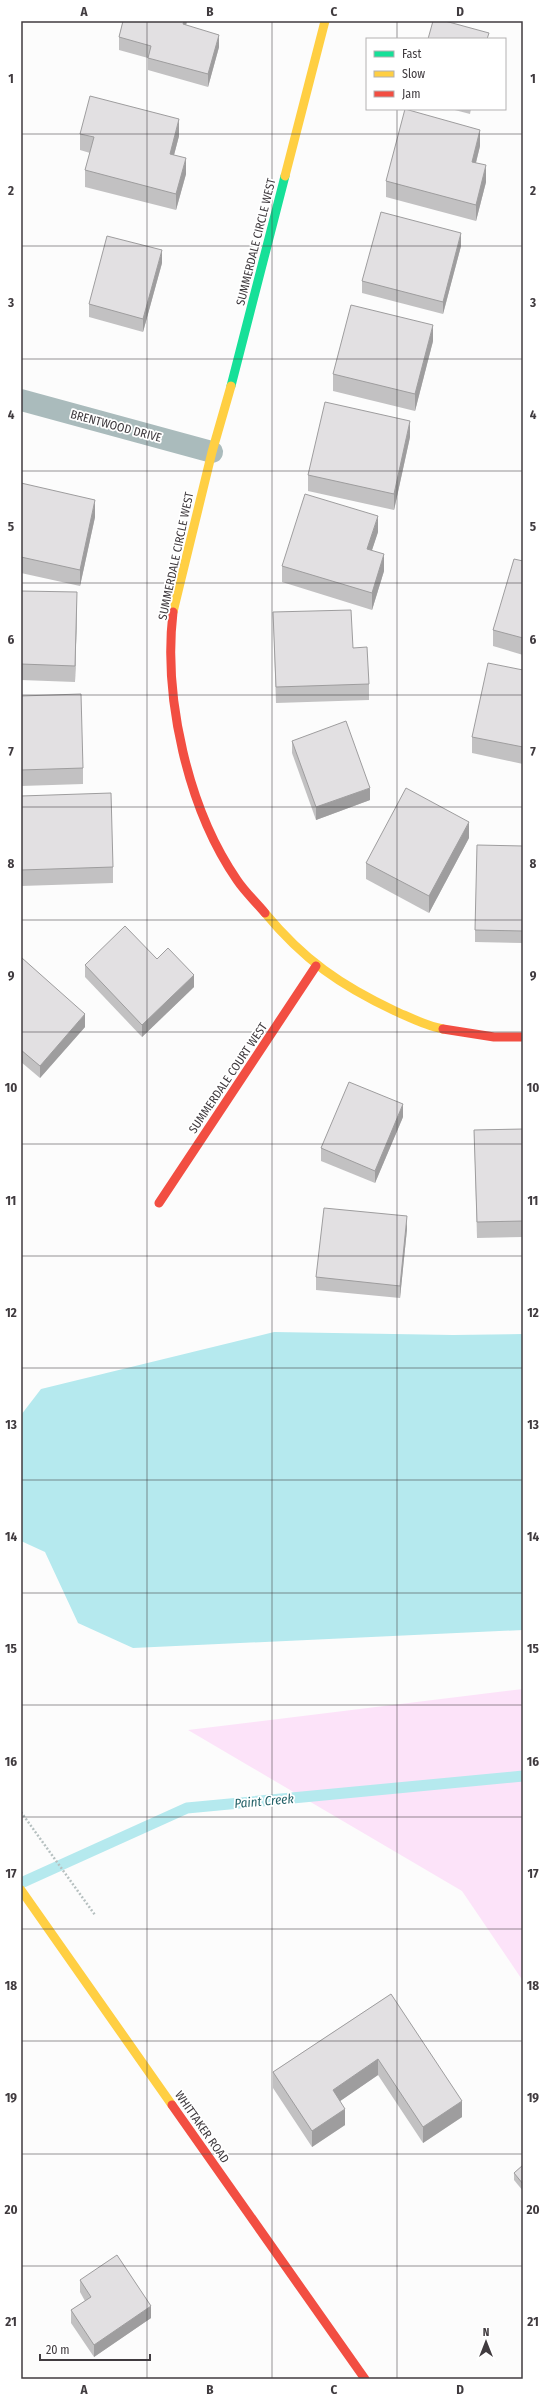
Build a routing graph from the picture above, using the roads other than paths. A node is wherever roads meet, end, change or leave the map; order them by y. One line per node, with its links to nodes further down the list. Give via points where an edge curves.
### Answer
1 (325, 21): 3 (street, SUMMERDALE CIRCLE WEST, via 235,373)
2 (21, 400): 3 (street, BRENTWOOD DRIVE)
3 (212, 452): 4 (street, SUMMERDALE CIRCLE WEST, via 173,613 170,654 180,748 203,817 237,880 282,934)
4 (316, 966): 5 (street, SUMMERDALE CIRCLE WEST, via 366,998 429,1027 494,1037); 6 (street, SUMMERDALE COURT WEST)
5 (523, 1037)
6 (159, 1203)
7 (21, 1890): 8 (street, WHITTAKER ROAD)
8 (365, 2379)

